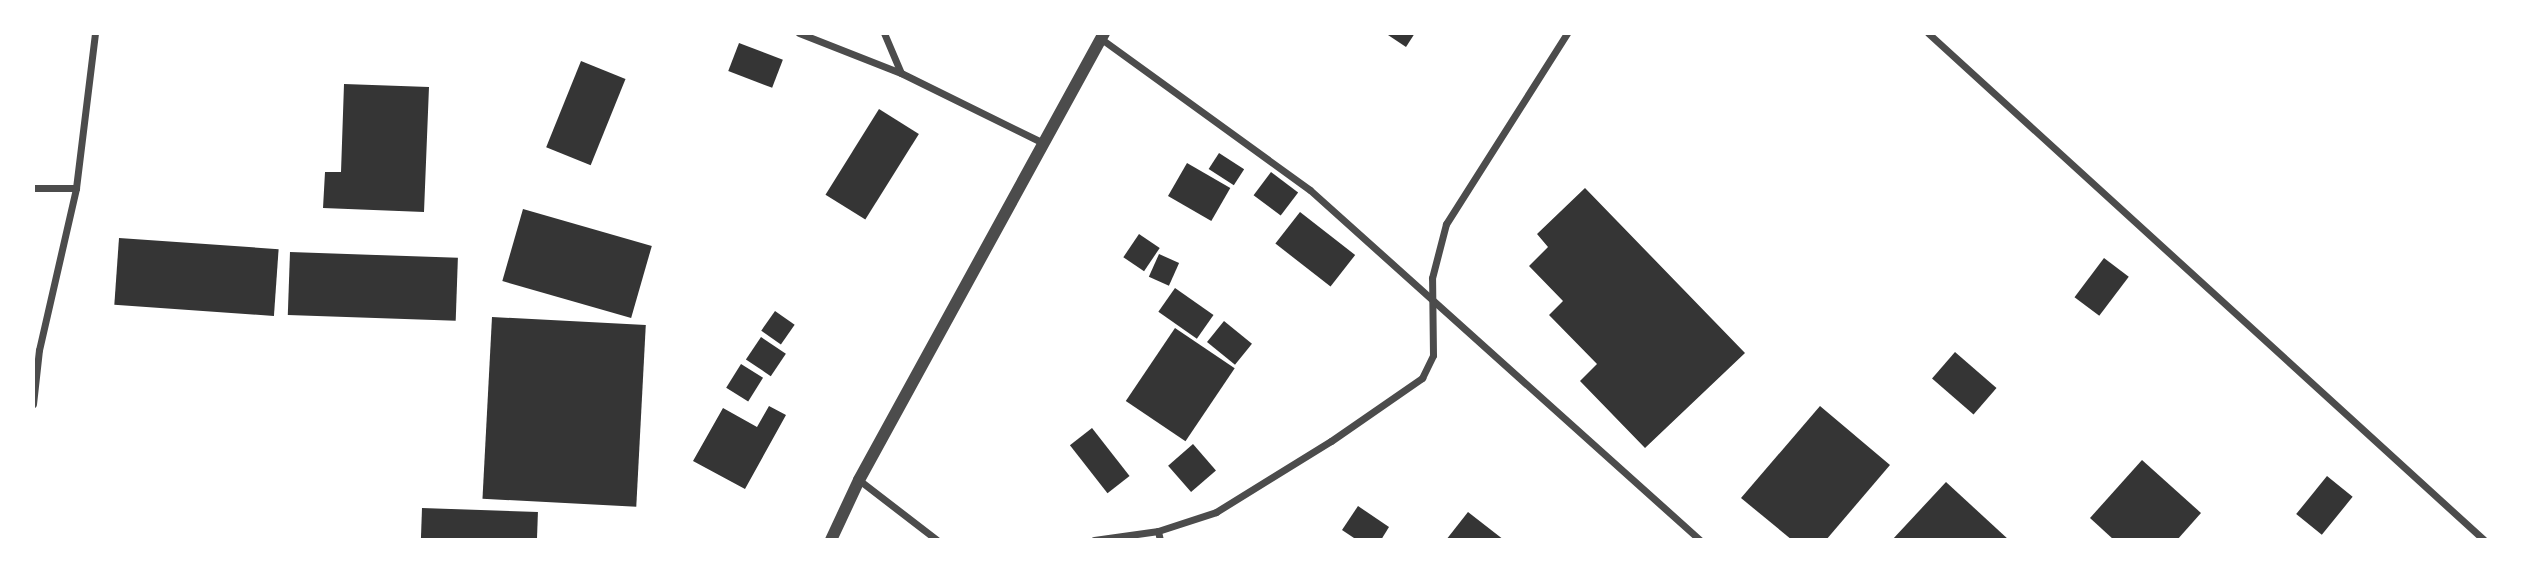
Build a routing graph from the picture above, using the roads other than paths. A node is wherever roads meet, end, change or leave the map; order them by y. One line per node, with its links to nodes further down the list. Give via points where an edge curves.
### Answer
1 (95, 33): 10 (street)
2 (799, 33): 7 (street)
3 (884, 33): 7 (street)
4 (1567, 33): 11 (street, via 1446,224 1432,278)
5 (1928, 33): 19 (street)
6 (1102, 36): 8 (street); 11 (street, via 1310,190)
7 (901, 73): 8 (street)
8 (1043, 143): 13 (street)
9 (33, 188): 10 (street)
10 (76, 188): 12 (street, via 38,350)
11 (1433, 301): 14 (street, via 1433,355 1422,379 1216,512); 18 (street)
12 (33, 404)
13 (859, 480): 15 (street); 16 (street)
14 (1159, 536): 17 (street)
15 (831, 540)
16 (937, 540)
17 (1094, 540)
18 (1700, 540)
19 (2484, 540)

